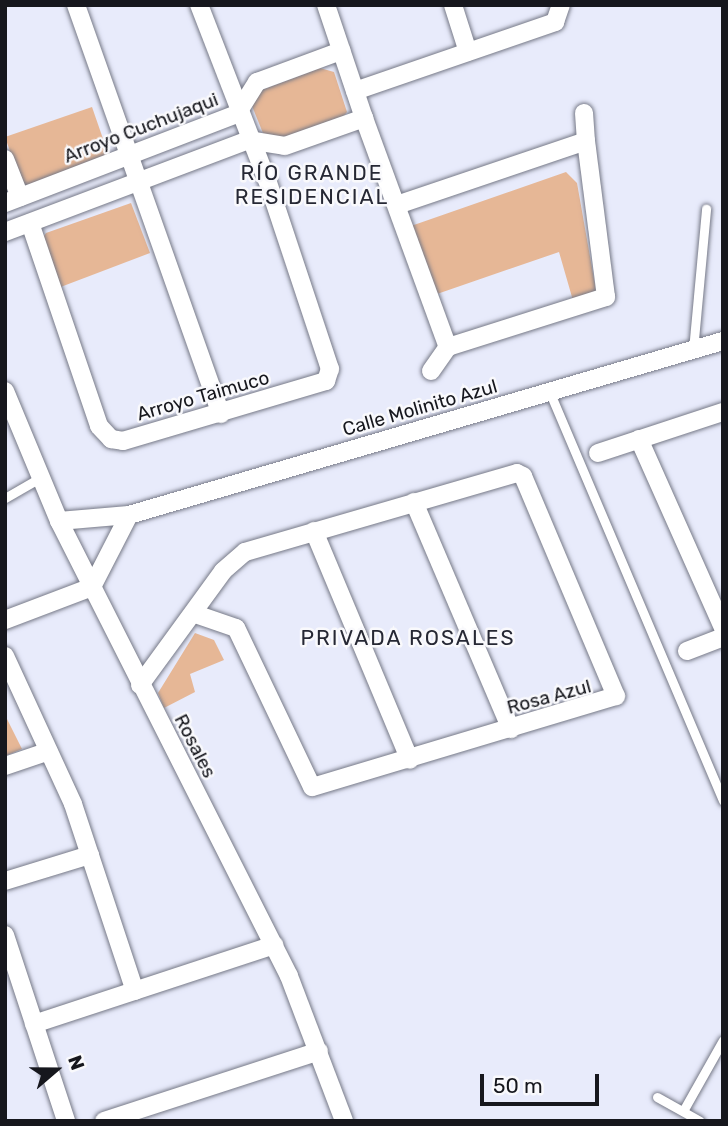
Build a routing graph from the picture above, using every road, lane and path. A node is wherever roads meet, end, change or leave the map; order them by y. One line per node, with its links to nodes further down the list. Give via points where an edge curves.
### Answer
1 (76, 5): 15 (street)
2 (199, 5): 10 (street, Arroyo Taimuco)
3 (327, 5): 6 (street)
4 (453, 5): 7 (street)
5 (561, 5): 7 (street, via 555,22)
6 (341, 51): 8 (street); 10 (street, Arroyo Cuchujaqui, via 257,82)
7 (468, 52): 8 (street)
8 (355, 91): 11 (street)
9 (584, 113): 13 (street)
10 (237, 114): 12 (street, Arroyo Taimuco); 15 (street, Arroyo Cuchujaqui)
11 (364, 118): 14 (street); 20 (street)
12 (248, 140): 14 (street); 17 (street); 18 (street, Arroyo Taimuco)
13 (586, 141): 20 (street); 25 (street, via 613,298)
14 (285, 146): 18 (street)
15 (128, 155): 17 (street); 19 (street, Arroyo Cuchujaqui)
16 (5, 159): 19 (street)
17 (137, 180): 22 (street); 31 (street)
18 (267, 180): 31 (street, Arroyo Taimuco, via 330,374 320,384)
19 (12, 200)
20 (397, 205): 25 (street)
21 (706, 209): 26 (lane)
22 (30, 223): 23 (street); 31 (street, Arroyo Taimuco, via 105,434 123,441)
23 (5, 232)
24 (723, 341): 26 (street, Calle Molinito Azul)
25 (448, 347): 27 (street)
26 (692, 350): 29 (street, Calle Molinito Azul)
27 (430, 371)
28 (5, 391): 34 (street, Rosales)
29 (550, 393): 37 (street, Calle Molinito Azul); 52 (lane)
30 (723, 412): 32 (street)
31 (221, 414)
32 (639, 439): 33 (street); 43 (street)
33 (598, 453)
34 (38, 478): 35 (lane); 38 (street, Rosales)
35 (5, 498)
36 (415, 502): 39 (street); 48 (street); 48 (street, Rosa Azul, via 523,476 616,696)
37 (129, 515): 38 (street, Calle Molinito Azul); 40 (street)
38 (59, 521): 40 (street, Rosales)
39 (314, 531): 41 (street, via 245,552 223,571); 50 (street)
40 (92, 587): 42 (street); 47 (street, Rosales)
41 (195, 614): 47 (street); 50 (street, Rosa Azul, via 236,628 304,781 316,787)
42 (5, 620)
43 (723, 628)
44 (723, 637): 45 (street)
45 (687, 651)
46 (5, 656): 49 (street)
47 (140, 685): 56 (street, Rosales)
48 (512, 729): 50 (street, Rosa Azul)
49 (49, 751): 51 (street); 53 (street)
50 (410, 760)
51 (5, 766)
52 (723, 801)
53 (90, 855): 54 (street); 57 (street)
54 (5, 881)
55 (5, 935): 58 (street)
56 (274, 944): 57 (street); 60 (street, Rosales)
57 (135, 991): 58 (street)
58 (34, 1024): 63 (street)
59 (723, 1040): 62 (lane)
60 (319, 1051): 64 (street); 65 (street, Rosales)
61 (657, 1097): 62 (lane)
62 (683, 1111): 66 (lane)
63 (66, 1121)
64 (104, 1121)
65 (344, 1121)
66 (700, 1121)

